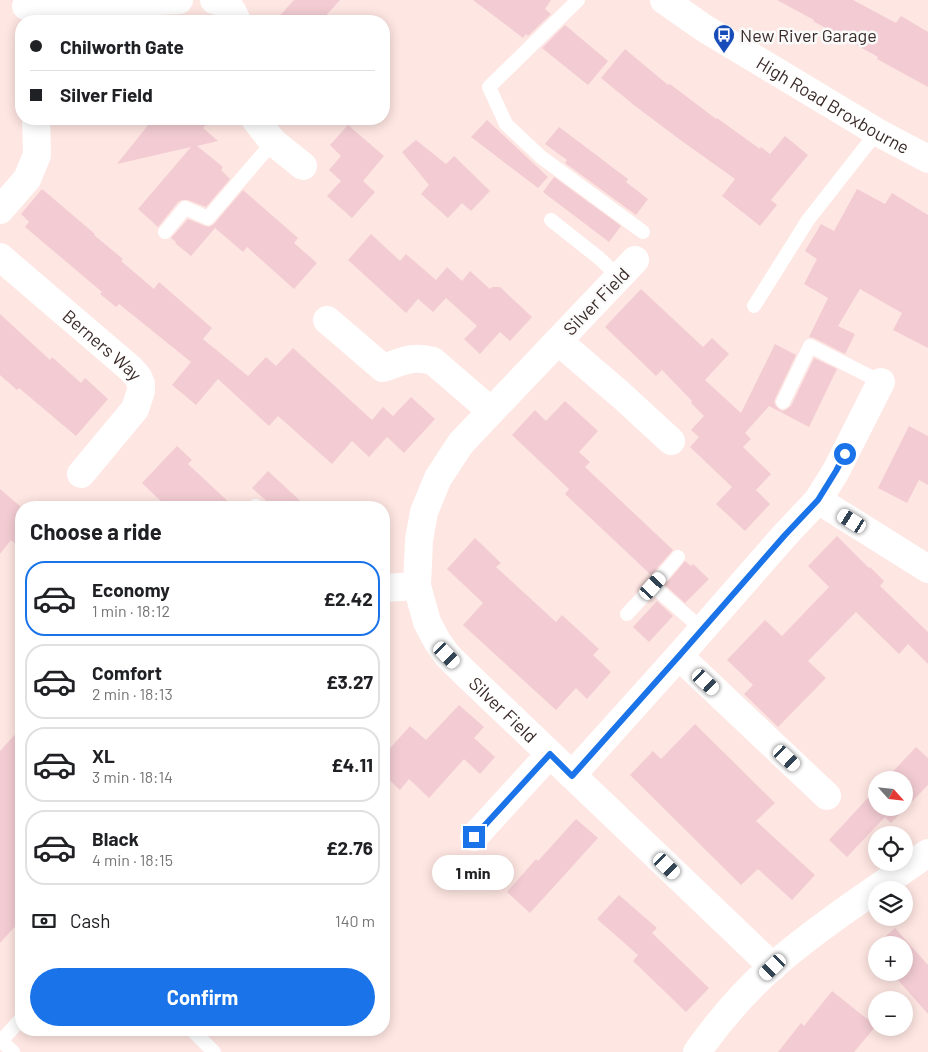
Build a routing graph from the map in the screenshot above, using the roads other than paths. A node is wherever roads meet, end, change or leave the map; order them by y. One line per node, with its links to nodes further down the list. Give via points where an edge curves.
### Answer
1 (179, 0): 4 (street)
2 (578, 0): 14 (lane, via 489,86 506,124 541,157)
3 (664, 0): 7 (street, High Road Broxbourne, via 704,28)
4 (26, 9)
5 (36, 125): 11 (street, via 37,155 27,179)
6 (260, 125): 8 (street)
7 (877, 132): 9 (street, High Road Broxbourne); 17 (lane, via 808,220)
8 (273, 142): 10 (street); 13 (lane, via 208,218 186,208)
9 (928, 159)
10 (303, 166)
11 (0, 210)
12 (551, 220): 16 (lane, via 599,258)
13 (165, 232)
14 (643, 232)
15 (0, 257): 24 (street, Berners Way, via 131,369 141,384 135,409)
16 (627, 268): 19 (street, Silver Field)
17 (754, 306)
18 (326, 320): 22 (street, via 383,368 411,359 433,361)
19 (558, 341): 22 (street, Silver Field); 23 (street, Silver Field)
20 (881, 382): 21 (lane, via 810,346); 25 (street)
21 (783, 402)
22 (491, 411): 28 (street, Silver Field, via 461,443 438,478 424,512)
23 (671, 441)
24 (81, 474)
25 (818, 500): 27 (street); 32 (street)
26 (678, 557): 29 (lane)
27 (928, 569)
28 (417, 586): 30 (street); 34 (street, Silver Field, via 427,622 447,655)
29 (653, 586): 31 (lane); 32 (lane)
30 (390, 588)
31 (627, 614)
32 (702, 629): 33 (street)
33 (679, 656): 35 (street); 36 (street)
34 (550, 754): 35 (street, Silver Field); 37 (street, Silver Field)
35 (572, 776): 39 (street, Silver Field)
36 (827, 796)
37 (474, 837)
38 (927, 855): 39 (street, via 855,903)
39 (773, 967): 45 (street, via 743,995)
40 (15, 1025): 42 (lane)
41 (198, 1036): 44 (lane)
42 (1, 1040): 43 (lane)
43 (14, 1052)
44 (214, 1052)
45 (697, 1052)

